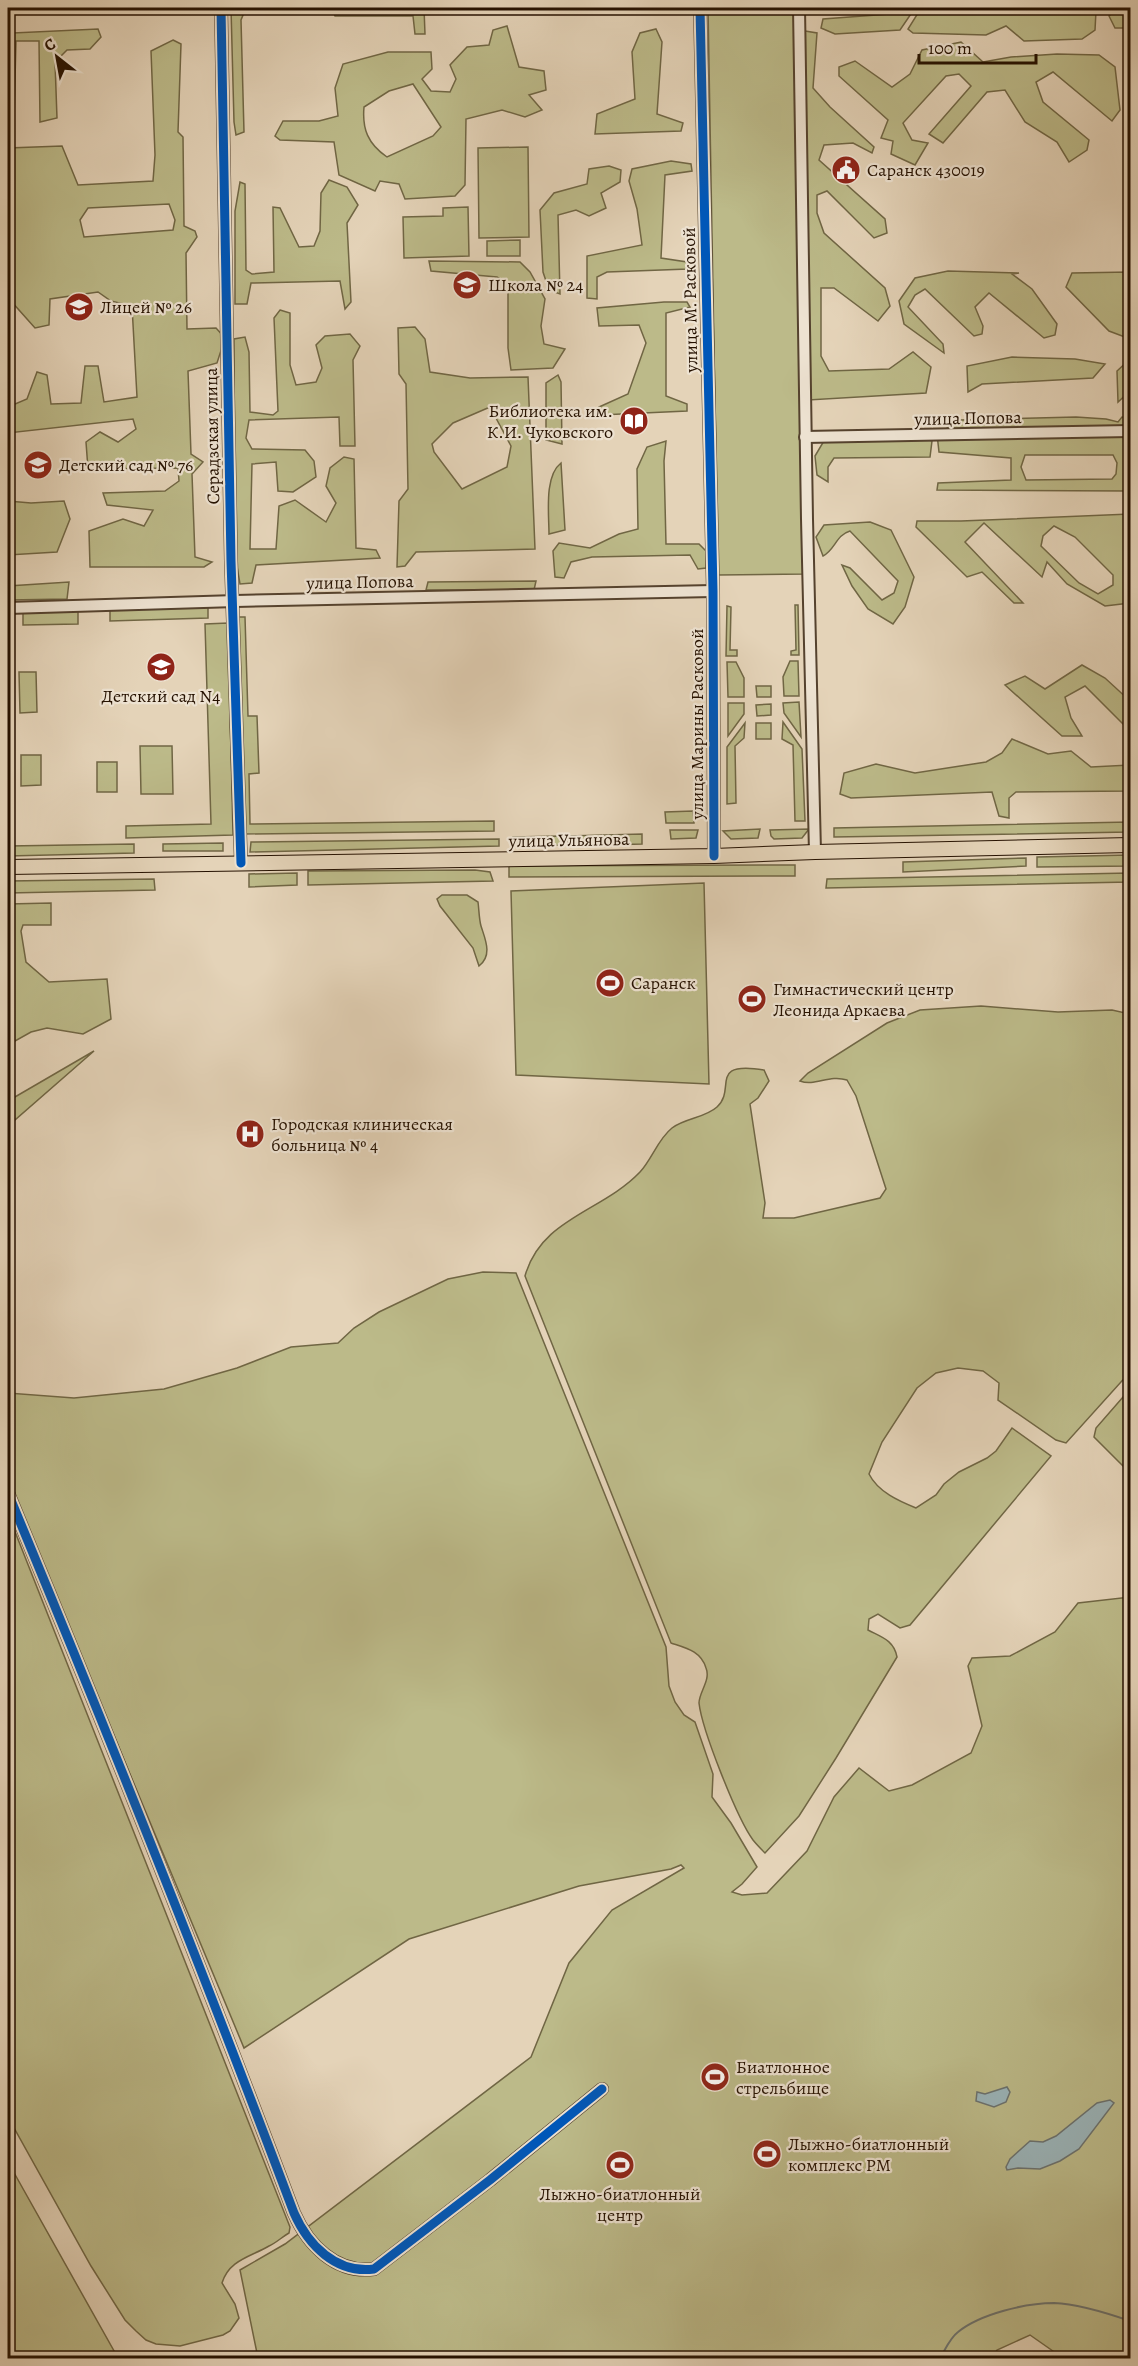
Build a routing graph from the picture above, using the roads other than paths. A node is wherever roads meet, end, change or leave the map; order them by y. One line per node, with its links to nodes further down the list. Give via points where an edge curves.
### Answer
1 (221, 8): 7 (street, Серадзская улица)
2 (700, 8): 6 (street, улица М. Расковой)
3 (799, 8): 5 (street)
4 (1131, 431): 5 (street, улица Попова)
5 (805, 437): 10 (street)
6 (713, 591): 7 (street, улица Попова); 11 (street, улица Марины Расковой)
7 (233, 601): 8 (street, улица Попова); 12 (street, Серадзская улица)
8 (8, 608)
9 (1131, 845): 10 (main road, улица Ульянова)
10 (815, 852): 11 (main road, улица Ульянова)
11 (714, 856): 12 (main road, улица Ульянова)
12 (241, 863): 13 (main road, улица Ульянова)
13 (8, 867)
14 (8, 1492): 15 (street, via 238,2063 298,2223 324,2255 350,2268 374,2269)
15 (602, 2089)

